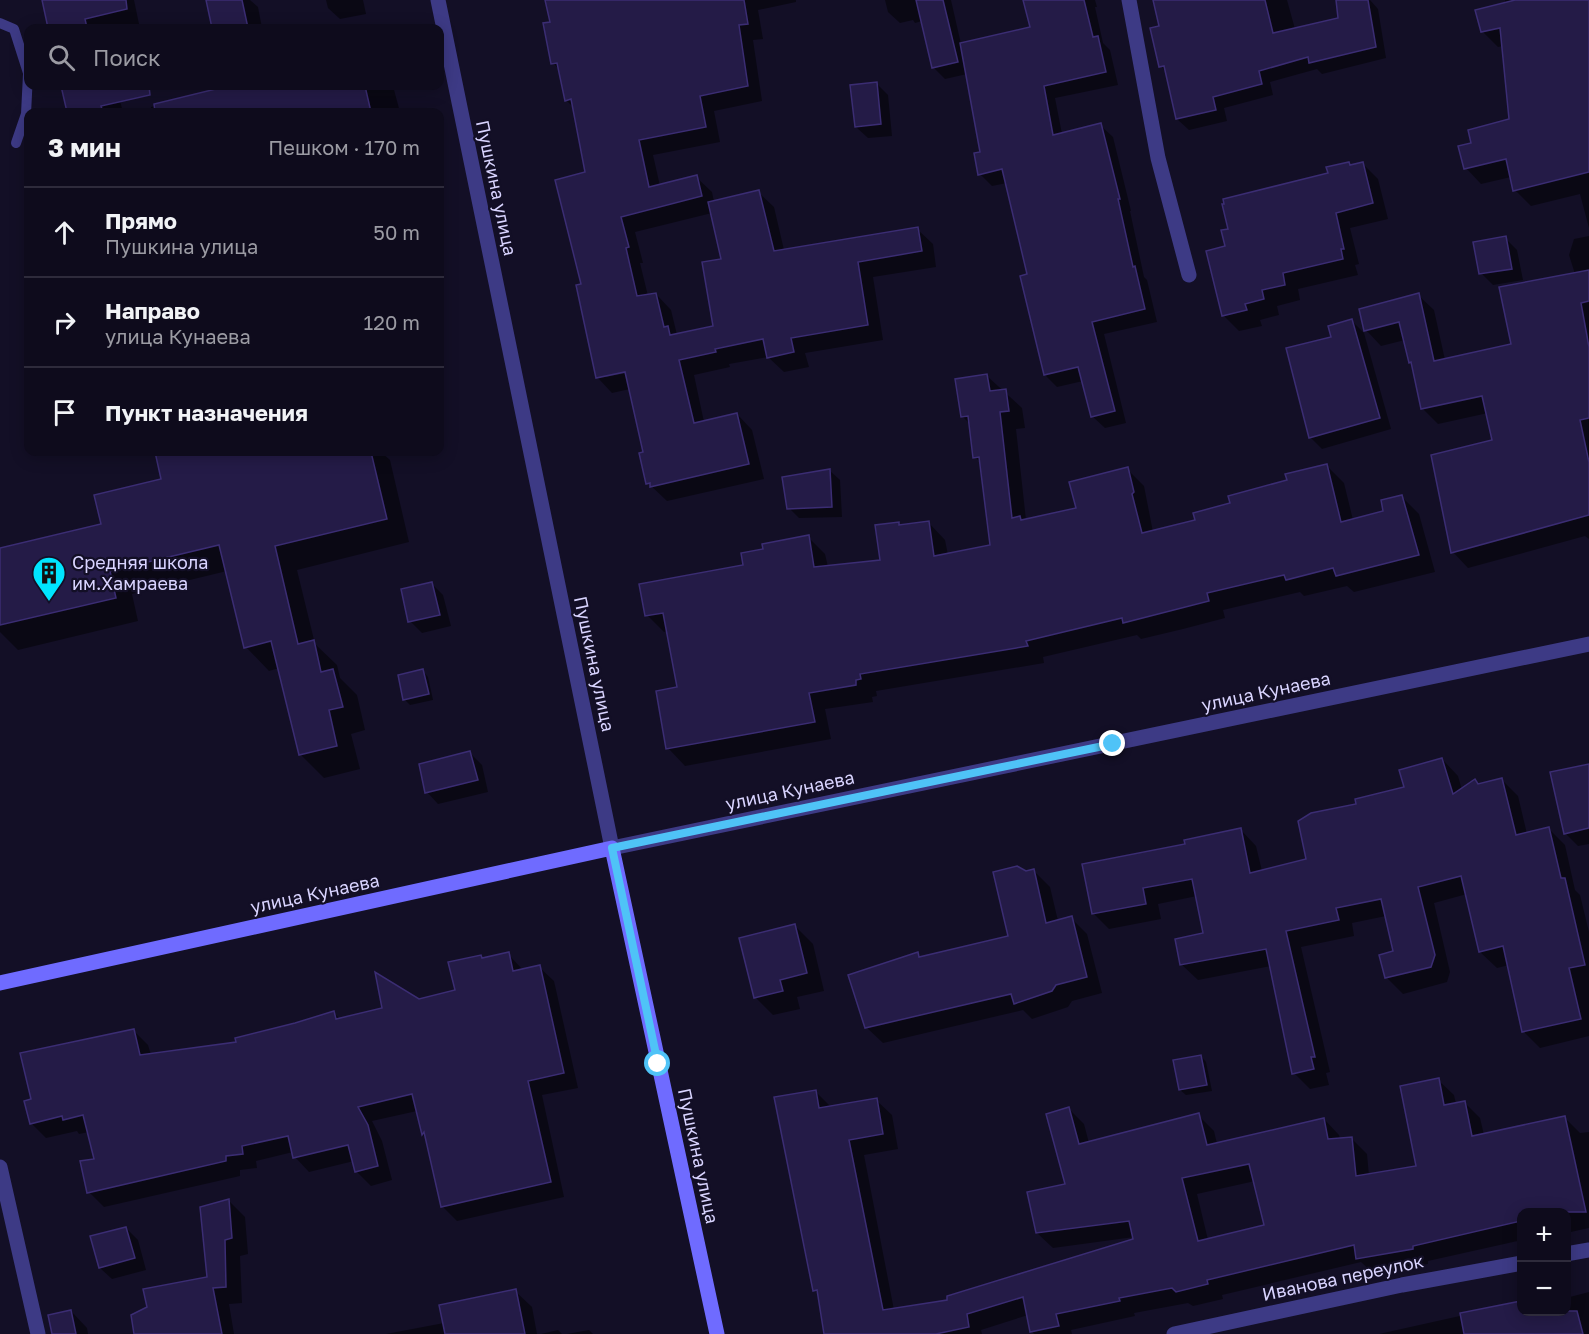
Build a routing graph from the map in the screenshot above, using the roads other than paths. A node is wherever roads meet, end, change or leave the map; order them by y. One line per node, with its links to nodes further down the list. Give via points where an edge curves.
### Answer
1 (438, 0): 4 (street, Пушкина улица)
2 (1129, 0): 11 (street, via 1158,158)
3 (0, 23): 6 (lane, via 14,29)
4 (443, 24)
5 (444, 29): 13 (street, Пушкина улица)
6 (24, 61)
7 (27, 90): 8 (lane)
8 (26, 108)
9 (24, 120): 10 (lane)
10 (16, 143)
11 (1189, 275)
12 (1589, 644): 13 (street, улица Кунаева)
13 (612, 848): 14 (main road, улица Кунаева); 20 (main road, Пушкина улица)
14 (0, 982)
15 (0, 1167): 19 (street)
16 (1589, 1250): 17 (street)
17 (1571, 1253)
18 (1517, 1264): 21 (street, Иванова переулок)
19 (38, 1334)
20 (717, 1334)
21 (1174, 1334)

